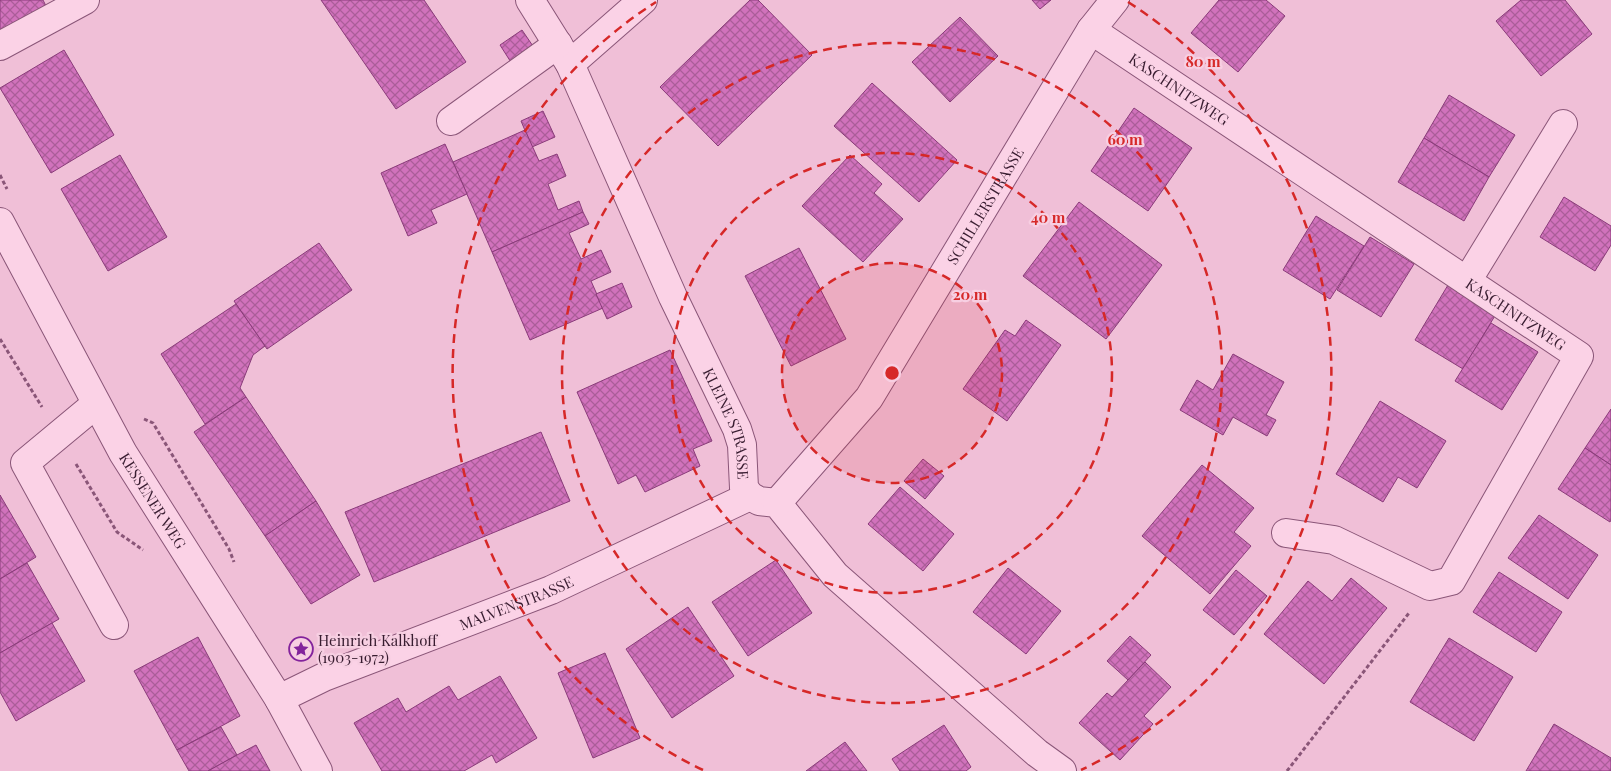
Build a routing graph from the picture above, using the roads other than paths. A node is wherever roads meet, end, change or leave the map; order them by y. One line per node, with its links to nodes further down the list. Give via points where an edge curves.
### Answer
1 (85, 0): 6 (street)
2 (530, 0): 7 (street, KLEINE STRASSE)
3 (643, 0): 7 (street)
4 (1115, 0): 5 (street, SCHILLERSTRASSE)
5 (1091, 30): 11 (street, KASCHNITZWEG); 14 (street, SCHILLERSTRASSE, via 869,398)
6 (0, 46)
7 (564, 54): 8 (street); 13 (street, KLEINE STRASSE, via 673,297 737,429 742,445 744,488)
8 (451, 121)
9 (1563, 124): 11 (street)
10 (0, 222): 12 (street, KESSENER WEG)
11 (1467, 281): 15 (street, KASCHNITZWEG, via 1579,356 1451,581 1430,586 1334,540)
12 (96, 404): 16 (street, via 25,463); 17 (street, KESSENER WEG, via 123,453)
13 (750, 496): 14 (street, KLEINE STRASSE, via 759,501); 17 (street, MALVENSTRASSE, via 551,590 324,677)
14 (777, 503): 18 (street, via 836,575)
15 (1286, 533)
16 (114, 625)
17 (279, 699): 19 (street, KESSENER WEG)
18 (1029, 762): 20 (street)
19 (318, 771)
20 (1062, 771)

